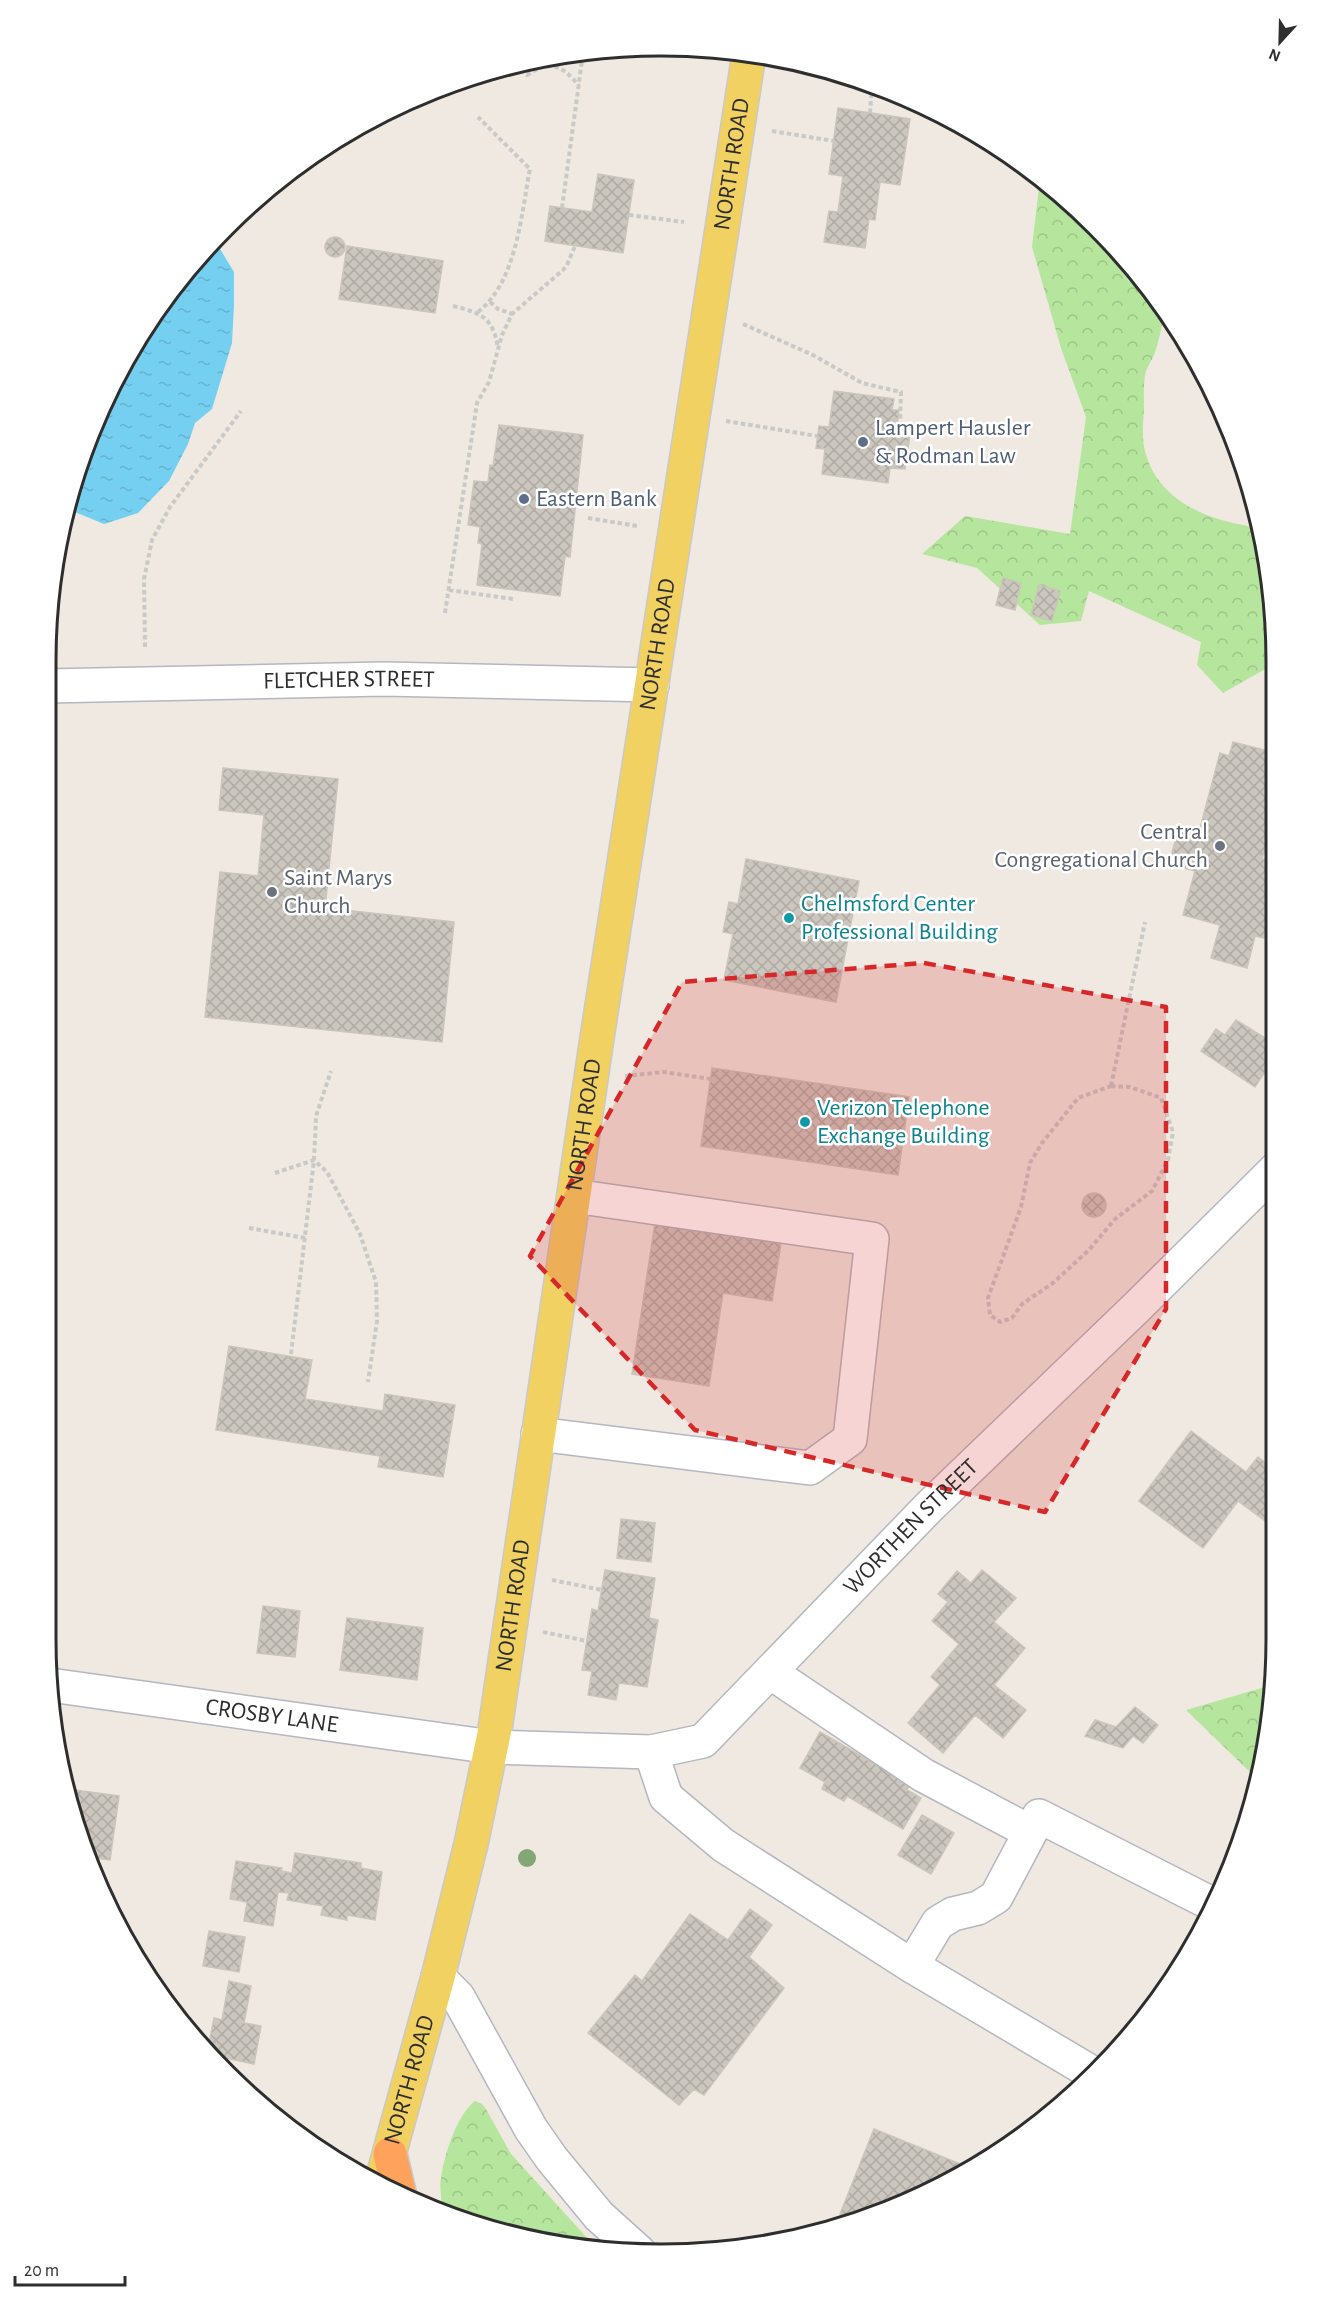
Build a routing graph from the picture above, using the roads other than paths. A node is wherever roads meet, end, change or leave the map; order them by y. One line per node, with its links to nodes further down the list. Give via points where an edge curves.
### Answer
1 (748, 62): 2 (main road, NORTH ROAD)
2 (652, 685): 3 (street, FLETCHER STREET, via 384,678); 5 (main road, NORTH ROAD)
3 (56, 686)
4 (1266, 1179): 7 (street, WORTHEN STREET, via 929,1506)
5 (574, 1196): 6 (main road, NORTH ROAD); 6 (street, via 872,1239 850,1439 810,1468)
6 (538, 1434): 9 (main road, NORTH ROAD)
7 (770, 1672): 10 (street, WORTHEN STREET, via 703,1741); 11 (street, via 923,1774)
8 (58, 1686): 9 (street, CROSBY LANE)
9 (492, 1747): 10 (street, WORTHEN STREET); 14 (main road, NORTH ROAD)
10 (651, 1752): 13 (street, via 666,1797 723,1845)
11 (1030, 1832): 12 (street, via 1039,1816); 13 (street, via 996,1897 938,1923)
12 (1207, 1901)
13 (912, 1965): 15 (street)
14 (438, 1977): 16 (main road, NORTH ROAD); 19 (street, via 458,1997 552,2159 599,2216)
15 (1086, 2069)
16 (390, 2154): 17 (main road, NORTH ROAD); 18 (highway)
17 (383, 2177)
18 (397, 2184)
19 (629, 2243)

